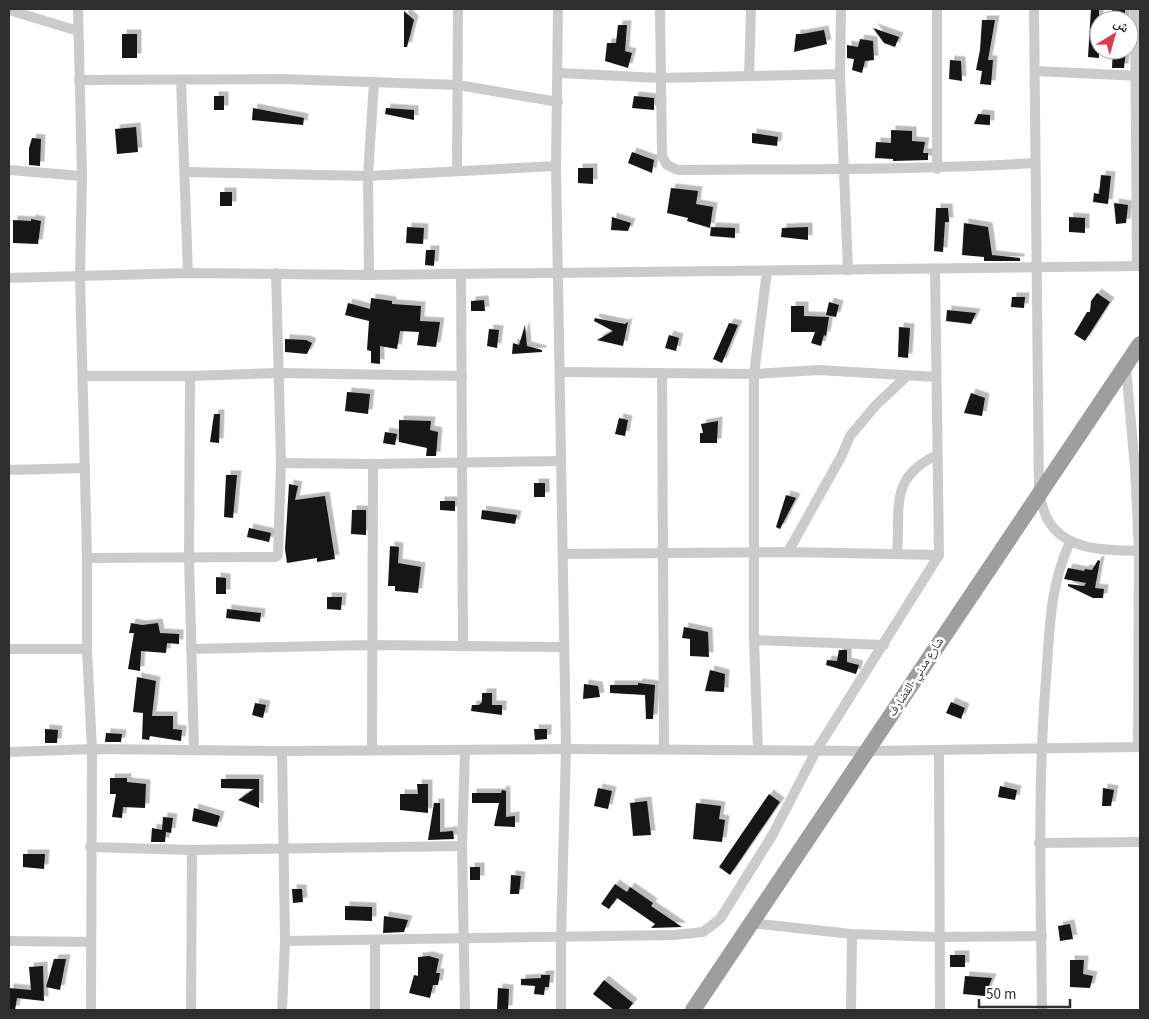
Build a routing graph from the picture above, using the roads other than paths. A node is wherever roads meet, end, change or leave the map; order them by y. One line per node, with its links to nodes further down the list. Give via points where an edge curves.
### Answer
1 (78, 9): 11 (street)
2 (458, 9): 21 (street)
3 (558, 9): 13 (street)
4 (660, 9): 17 (street)
5 (751, 9): 15 (street)
6 (841, 9): 14 (street)
7 (937, 9): 25 (street)
8 (1034, 9): 12 (street)
9 (1134, 9): 16 (street)
10 (9, 10): 11 (street)
11 (78, 31): 18 (street)
12 (1035, 71): 16 (street); 23 (street)
13 (559, 73): 17 (street); 22 (street)
14 (840, 74): 15 (street); 26 (street)
15 (748, 75): 17 (street)
16 (1137, 76): 32 (street)
17 (660, 78): 26 (street, via 662,156 667,166 678,170)
18 (79, 80): 19 (street); 30 (street)
19 (181, 80): 20 (street); 29 (street)
20 (374, 82): 21 (street); 31 (street)
21 (458, 85): 22 (street); 28 (street)
22 (558, 102): 24 (street)
23 (1035, 163): 25 (street); 34 (street)
24 (556, 166): 28 (street); 38 (street)
25 (937, 168): 26 (street)
26 (845, 169): 35 (street)
27 (9, 170): 30 (street)
28 (457, 171): 31 (street)
29 (185, 172): 31 (street); 39 (street)
30 (82, 176): 42 (street)
31 (368, 176): 41 (street)
32 (1139, 266): 34 (street)
33 (936, 269): 34 (street); 35 (street); 54 (street)
34 (1038, 269): 62 (street)
35 (848, 270): 36 (street)
36 (767, 271): 38 (street); 49 (street)
37 (276, 272): 39 (street); 41 (street); 47 (street)
38 (558, 272): 40 (street); 46 (street)
39 (188, 273): 42 (street)
40 (461, 274): 41 (street); 53 (street)
41 (369, 275)
42 (80, 276): 43 (street); 51 (street)
43 (9, 278)
44 (1140, 344): 45 (highway, شارع مدني -القضارف)
45 (1126, 367): 62 (highway, شارع مدني -القضارف); 64 (street)
46 (561, 372): 48 (street); 56 (street)
47 (278, 373): 52 (street); 53 (street); 58 (street)
48 (662, 373): 49 (street); 65 (street)
49 (754, 374): 50 (street, via 819,370); 68 (street)
50 (908, 375): 54 (street); 66 (street, via 876,405 850,436)
51 (84, 376): 52 (street); 60 (street)
52 (190, 376): 72 (street)
53 (462, 376): 57 (street)
54 (936, 377): 55 (street)
55 (937, 455): 67 (street, via 924,461 902,483 898,498); 70 (street)
56 (561, 461): 57 (street); 69 (street)
57 (464, 462): 59 (street); 77 (street)
58 (281, 463): 59 (street); 72 (street, via 278,555)
59 (373, 464): 75 (street)
60 (85, 468): 61 (street); 71 (street)
61 (9, 470)
62 (1039, 494): 63 (street, via 1047,519); 94 (highway, شارع مدني -القضارف)
63 (1070, 542): 64 (street, via 1094,549); 91 (street, via 1052,592)
64 (1140, 551): 74 (street)
65 (663, 552): 68 (street); 69 (street); 83 (street)
66 (788, 552): 67 (street); 68 (street)
67 (897, 552): 70 (street)
68 (755, 553): 73 (street)
69 (564, 554): 78 (street)
70 (939, 555): 76 (street)
71 (87, 558): 72 (street); 80 (street)
72 (189, 558): 81 (street)
73 (754, 640): 76 (street); 89 (street)
74 (1140, 644): 82 (street)
75 (372, 645): 77 (street); 81 (street); 87 (street)
76 (884, 645): 93 (street)
77 (463, 646): 78 (street)
78 (563, 647): 85 (street)
79 (9, 649): 80 (street)
80 (86, 649): 84 (street)
81 (191, 649): 86 (street)
82 (1139, 747): 91 (street)
83 (664, 748): 85 (street); 89 (street)
84 (92, 749): 86 (street); 95 (street); 99 (street)
85 (566, 749): 88 (street); 107 (street)
86 (194, 750): 92 (street)
87 (372, 750): 88 (street); 92 (street)
88 (465, 750): 98 (street)
89 (758, 750): 93 (street)
90 (939, 750): 91 (street); 94 (street); 105 (street)
91 (1040, 750): 97 (street)
92 (282, 751): 101 (street)
93 (816, 751): 94 (street); 107 (street, via 773,834 720,919 703,932)
94 (868, 751): 102 (highway, شارع مدني -القضارف)
95 (9, 752)
96 (1140, 842): 97 (street)
97 (1039, 843): 104 (street)
98 (462, 846): 101 (street); 106 (street)
99 (90, 847): 100 (street); 111 (street)
100 (192, 850): 101 (street); 113 (street)
101 (283, 850): 110 (street)
102 (751, 923): 103 (street); 118 (highway, شارع مدني -القضارف)
103 (852, 934): 105 (street); 119 (street)
104 (1042, 936): 105 (street); 121 (street)
105 (939, 937): 120 (street)
106 (463, 938): 107 (street); 109 (street); 116 (street)
107 (560, 938): 117 (street)
108 (9, 940): 111 (street)
109 (375, 940): 110 (street); 115 (street)
110 (285, 941): 114 (street)
111 (91, 942): 112 (street)
112 (91, 1010)
113 (191, 1010)
114 (282, 1010)
115 (375, 1010)
116 (465, 1010)
117 (561, 1010)
118 (693, 1010)
119 (851, 1010)
120 (940, 1010)
121 (1042, 1010)

